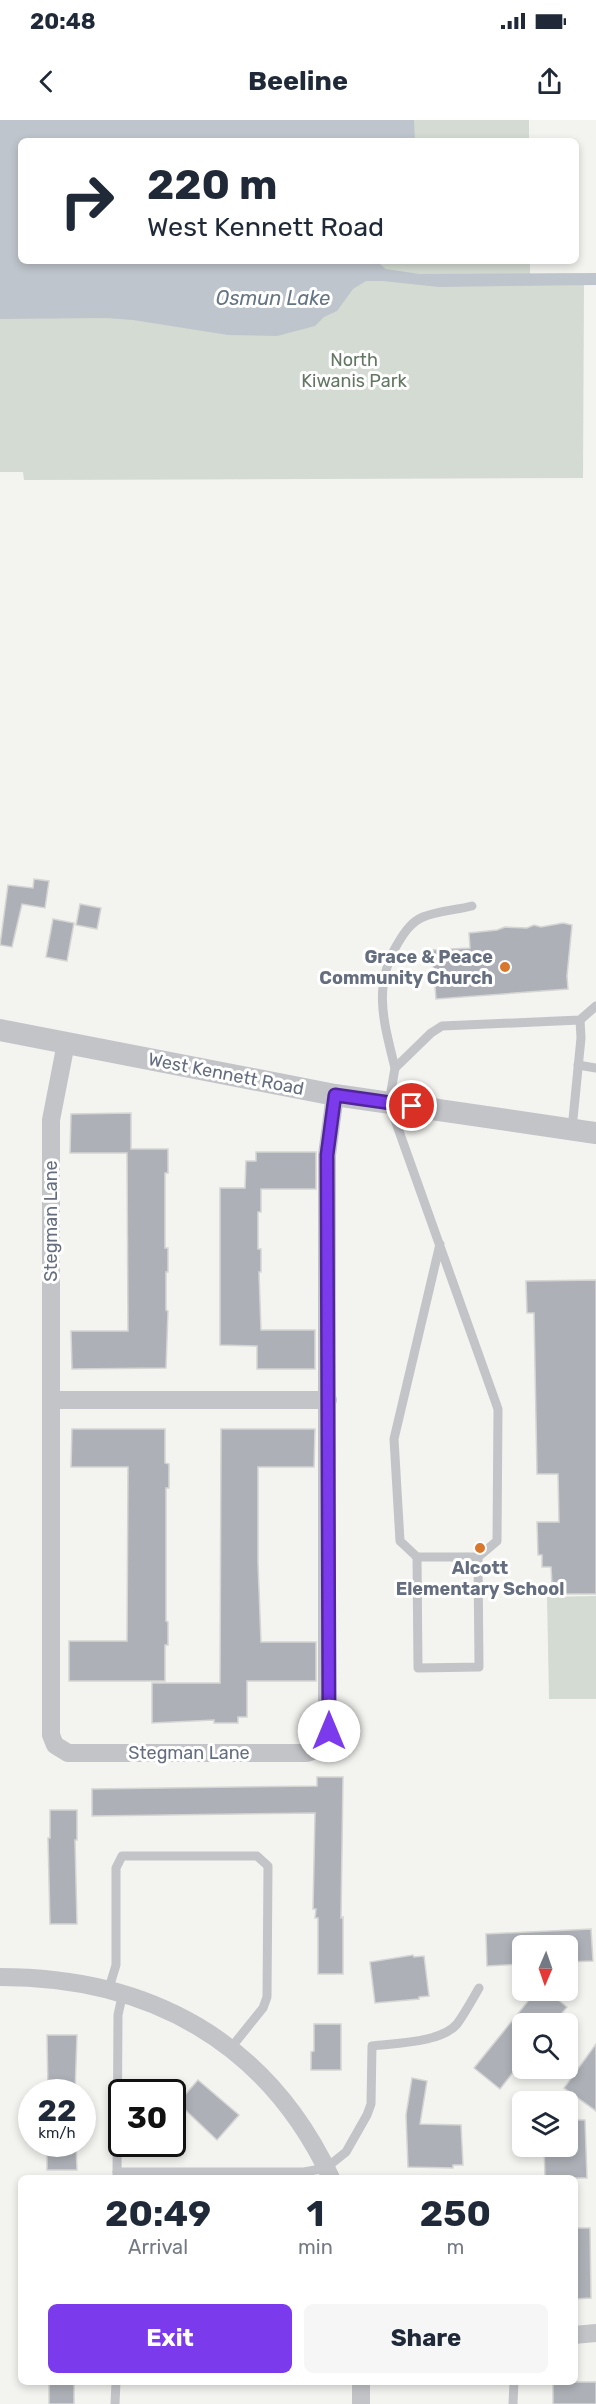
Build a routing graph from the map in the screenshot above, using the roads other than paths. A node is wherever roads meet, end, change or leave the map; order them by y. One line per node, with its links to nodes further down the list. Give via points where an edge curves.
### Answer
1 (472, 906): 7 (lane, via 421,918 406,930 392,953 382,996 383,1020)
2 (596, 1006): 3 (lane)
3 (580, 1020): 6 (lane); 7 (lane, via 442,1026)
4 (0, 1030): 5 (street, West Kennett Road)
5 (66, 1043): 9 (street, West Kennett Road); 14 (street, Stegman Lane, via 51,1120)
6 (578, 1065): 8 (lane); 11 (lane)
7 (395, 1068): 10 (lane)
8 (596, 1068)
9 (335, 1095): 10 (street, West Kennett Road); 15 (street, Stegman Lane, via 327,1155)
10 (389, 1103): 11 (street, West Kennett Road); 13 (lane)
11 (572, 1129): 12 (street, West Kennett Road)
12 (596, 1133)
13 (440, 1244): 16 (lane, via 394,1439 400,1541); 17 (lane, via 498,1409 497,1541)
14 (51, 1400): 15 (street); 15 (street, Stegman Lane, via 51,1735 57,1748 68,1753 311,1752 322,1746 328,1735)
15 (328, 1400)
16 (417, 1557): 17 (lane); 17 (lane, via 418,1668 479,1667)
17 (478, 1557)
18 (0, 1977): 20 (street, via 61,1979)
19 (479, 1988): 22 (lane, via 457,2024 446,2033 372,2046 369,2110 346,2152)
20 (116, 1990): 21 (street, via 168,2010); 21 (lane, via 116,1868 122,1856 257,1856 268,1866 267,1997); 23 (lane)
21 (230, 2049): 22 (street, via 278,2094)
22 (328, 2173): 23 (lane)
23 (117, 2175)
24 (596, 2333): 25 (street)
25 (578, 2335)
26 (116, 2385): 29 (lane)
27 (361, 2385): 30 (street)
28 (514, 2385): 31 (lane)
29 (115, 2404)
30 (361, 2404)
31 (513, 2404)

